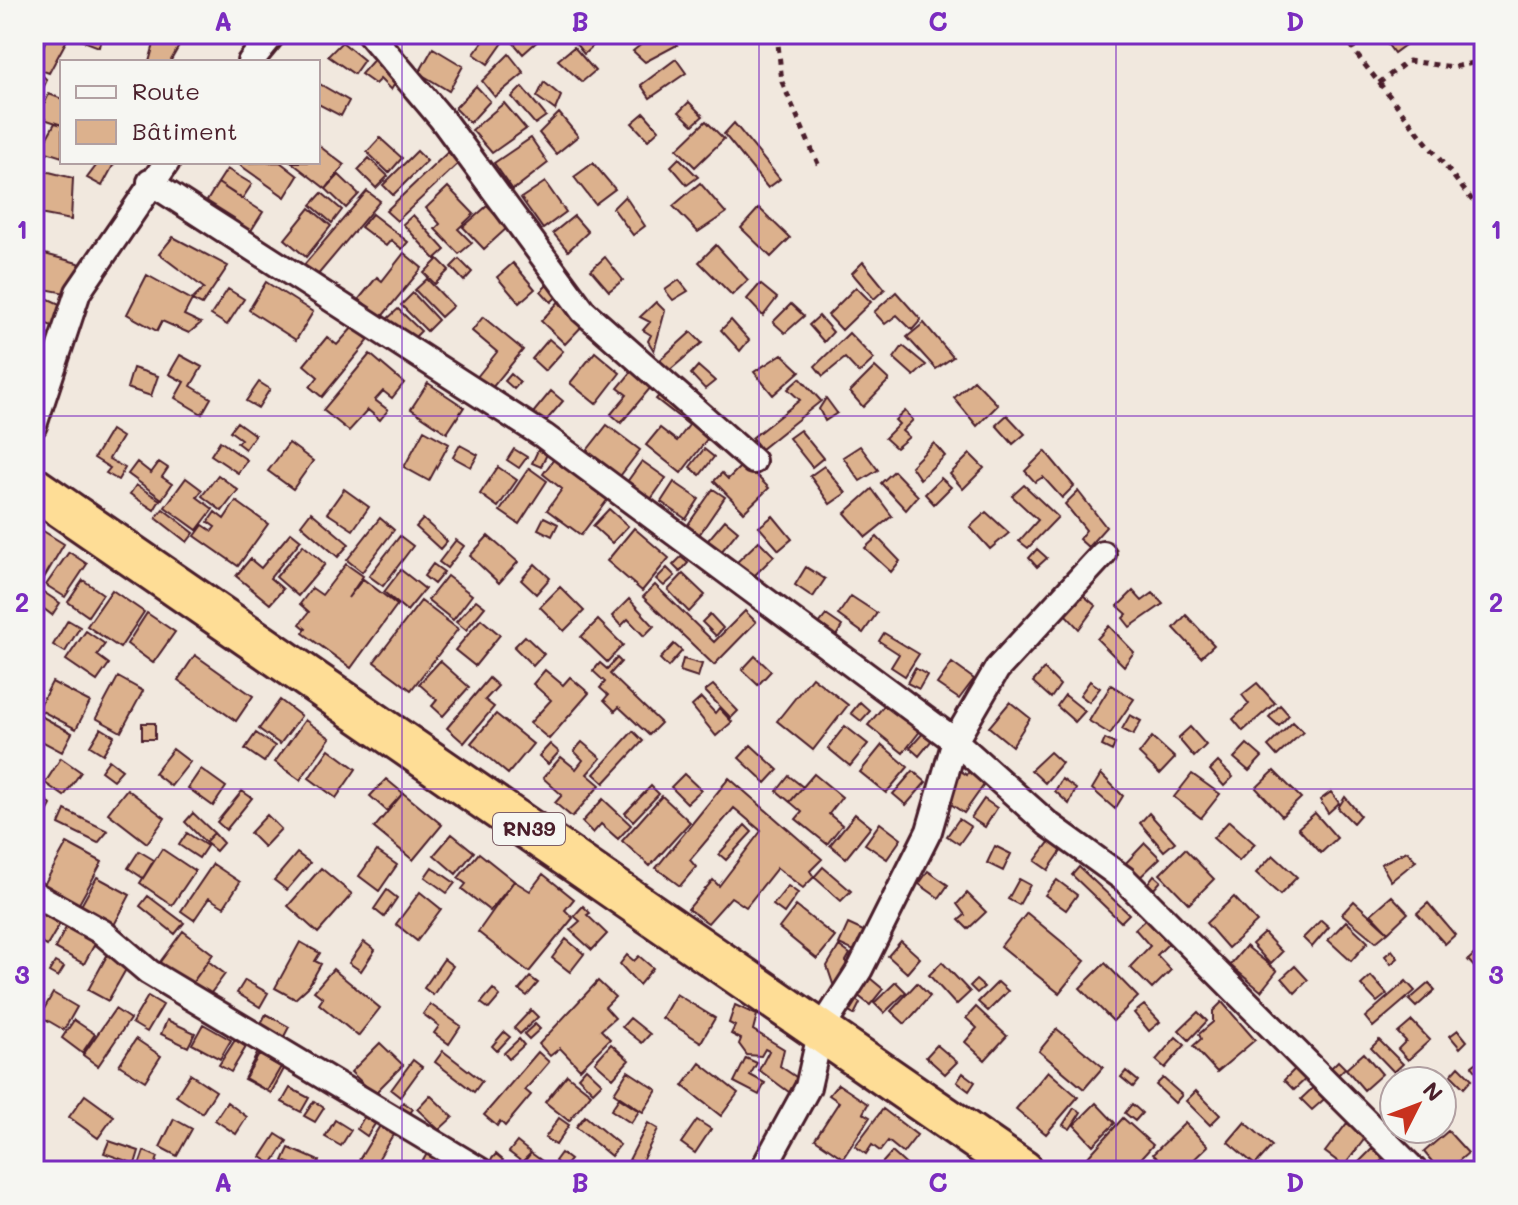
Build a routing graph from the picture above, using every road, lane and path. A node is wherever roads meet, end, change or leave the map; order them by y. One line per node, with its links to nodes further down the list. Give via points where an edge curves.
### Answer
1 (273, 34): 5 (street)
2 (370, 34): 13 (street, via 441,118 583,311)
3 (777, 34): 9 (path, via 782,82)
4 (1345, 34): 7 (path)
5 (252, 60)
6 (1484, 61): 7 (path, via 1453,67 1408,61)
7 (1379, 83): 11 (path)
8 (165, 164): 10 (street)
9 (819, 166)
10 (150, 182): 12 (street, via 78,292); 16 (street, via 544,436)
11 (1484, 215)
12 (34, 425)
13 (753, 461)
14 (34, 488): 18 (highway, RN39)
15 (1103, 554): 16 (street, via 997,669)
16 (955, 741): 18 (street, via 929,831 860,969); 22 (street, via 1048,824 1124,879)
17 (34, 894): 19 (street, via 102,932 149,972)
18 (821, 1030): 20 (street, via 808,1087); 21 (highway, RN39)
19 (481, 1171)
20 (762, 1171)
21 (1023, 1171)
22 (1415, 1171)

